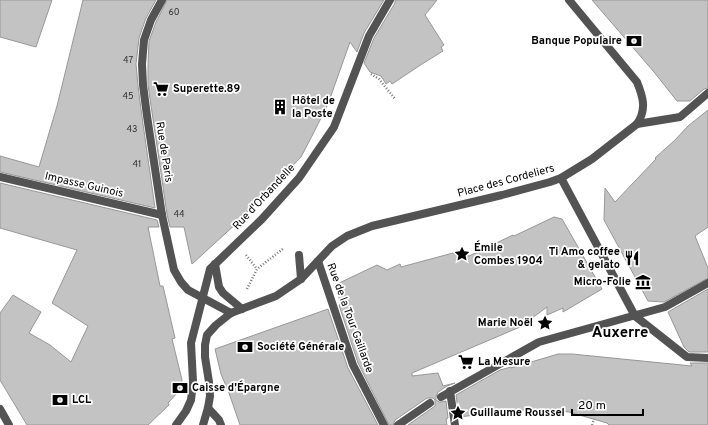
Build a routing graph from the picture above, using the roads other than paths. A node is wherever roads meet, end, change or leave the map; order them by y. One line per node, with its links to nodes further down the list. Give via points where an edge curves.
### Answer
1 (162, 0): 8 (street, Rue de Paris, via 144,40 142,64)
2 (390, 0): 11 (street, Rue d'Orbandelle, via 369,36 334,128 299,178 262,219)
3 (569, 0): 5 (street, via 637,82 644,108)
4 (708, 93): 5 (street, via 680,117)
5 (637, 124): 7 (street, Place des Cordeliers, via 592,159)
6 (0, 177): 8 (street, Impasse Guinois)
7 (561, 178): 10 (street, Place des Cordeliers, via 372,226 347,236 332,246); 17 (street)
8 (162, 215): 14 (street, Rue de Paris, via 174,270 188,290)
9 (299, 255): 12 (street)
10 (318, 261): 12 (street, Place des Cordeliers); 28 (street, Rue de la Tour Gaillarde, via 353,365)
11 (215, 264): 14 (street, Rue d'Orbandelle, via 210,269); 15 (street, via 219,288)
12 (301, 279): 15 (street, Place des Cordeliers, via 276,296)
13 (708, 283): 17 (street, via 665,308)
14 (203, 298): 16 (street, Rue de Paris); 25 (street, Rue d'Orbandelle, via 191,343 191,400)
15 (242, 309): 16 (street, Place des Cordeliers)
16 (232, 313): 22 (street, Place des Cordeliers, via 207,334 204,345 210,396)
17 (635, 316): 18 (street, via 687,356); 19 (street, via 539,342)
18 (708, 358)
19 (450, 391): 20 (street); 30 (street)
20 (441, 396)
21 (430, 403): 29 (street)
22 (208, 408): 26 (street, Place des Cordeliers); 27 (street)
23 (0, 409): 24 (street)
24 (9, 425)
25 (176, 425)
26 (202, 425)
27 (221, 425)
28 (384, 425)
29 (398, 425)
30 (455, 425)

